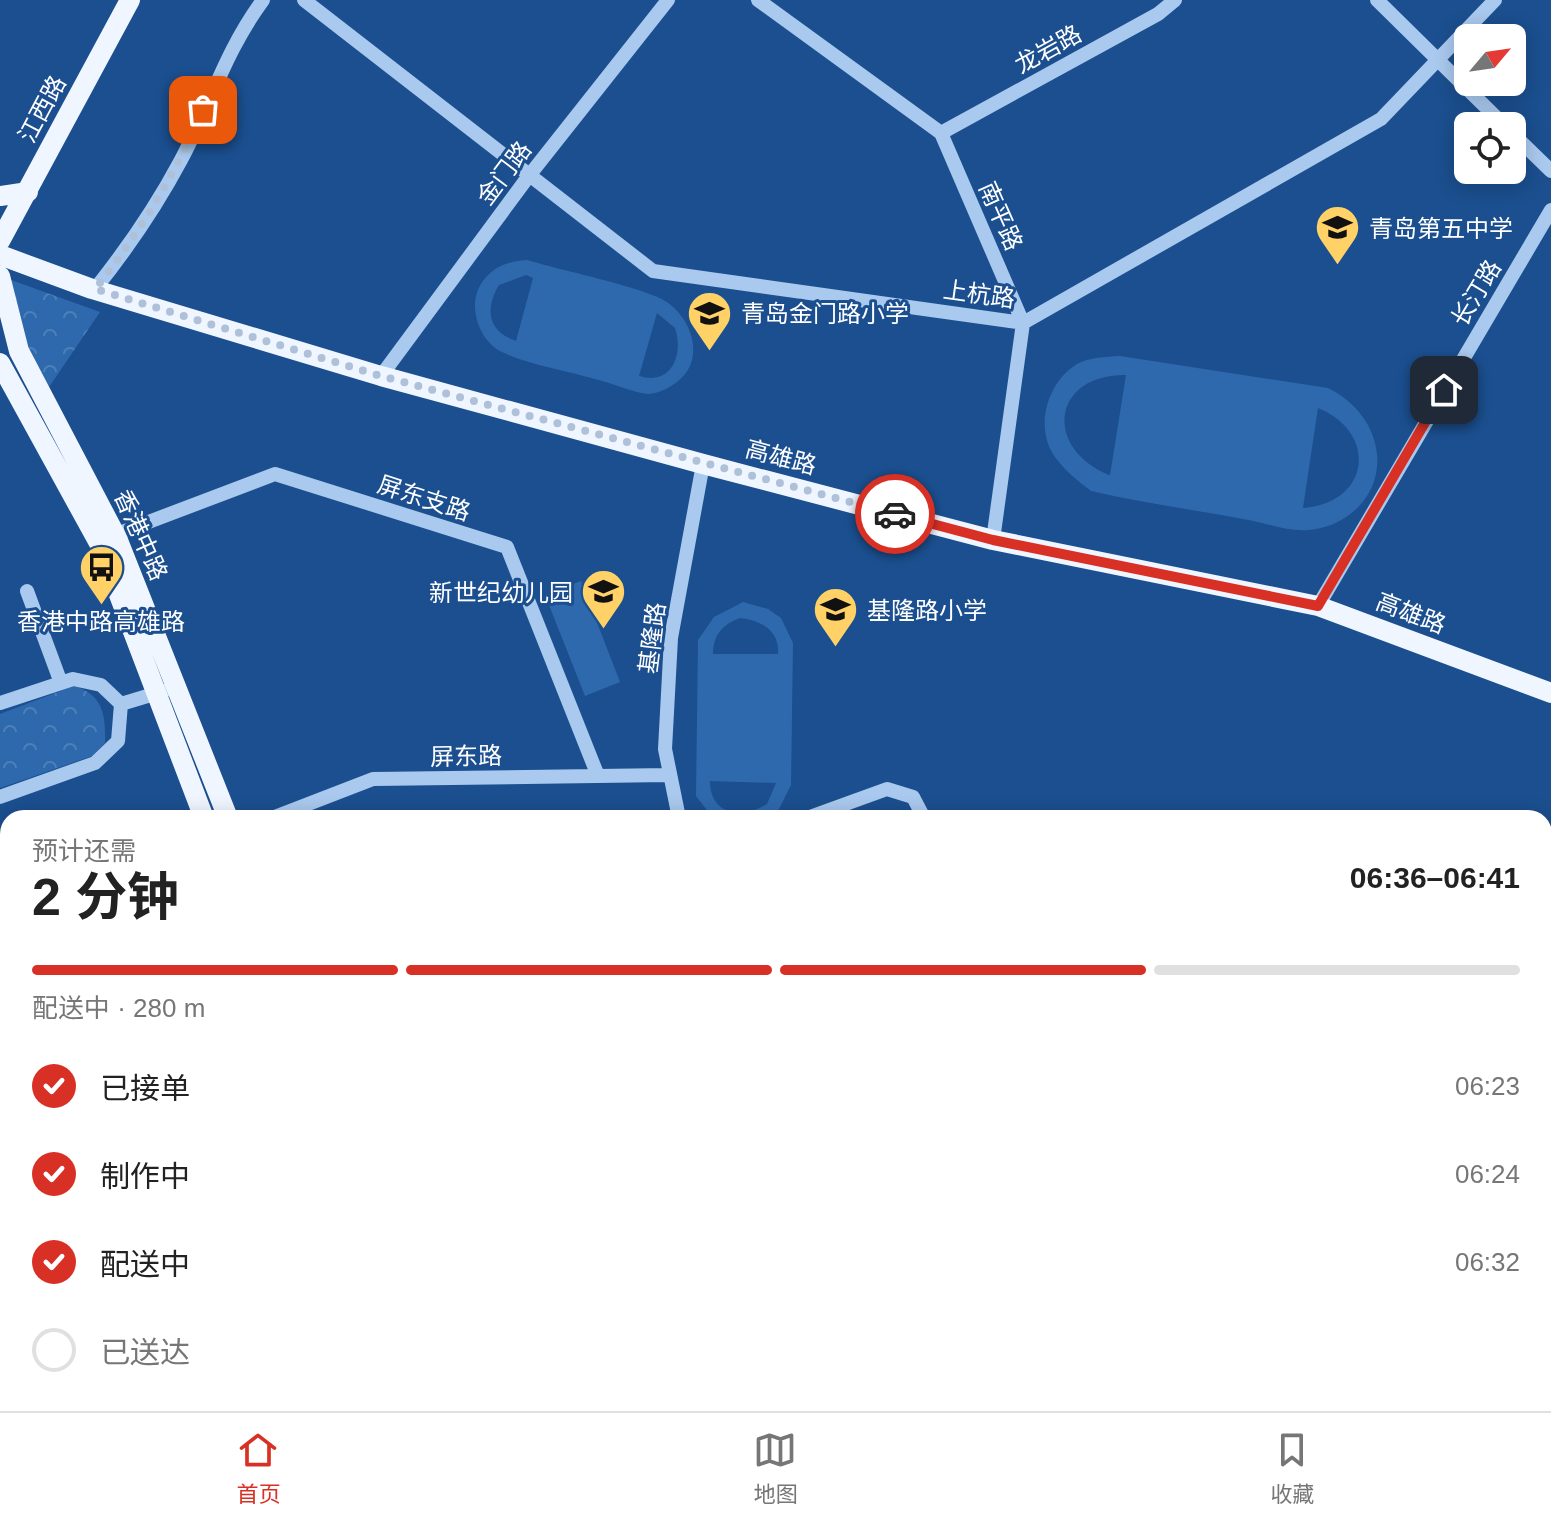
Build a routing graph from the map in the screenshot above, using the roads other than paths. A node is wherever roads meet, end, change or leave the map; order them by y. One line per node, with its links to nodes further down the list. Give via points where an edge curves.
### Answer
1 (130, 0): 15 (main road, 江西路)
2 (263, 0): 21 (street, via 236,37 182,160)
3 (304, 0): 14 (street, 上杭路)
4 (668, 0): 14 (street, 金门路)
5 (758, 0): 11 (street)
6 (1175, 0): 11 (street, 龙岩路)
7 (1377, 0): 9 (street)
8 (1495, 0): 9 (street, 上杭路)
9 (1439, 61): 10 (street); 22 (street, 上杭路, via 1381,119)
10 (1491, 112)
11 (941, 133): 22 (street, 南平路)
12 (1526, 147): 13 (street)
13 (1551, 171)
14 (528, 177): 22 (street, 上杭路, via 653,271); 24 (street, 金门路)
15 (28, 192): 16 (main road); 18 (main road, 江西路)
16 (0, 196)
17 (1551, 210): 29 (street, 长汀路)
18 (0, 241)
19 (0, 255): 21 (main road, 高雄路)
20 (0, 276): 26 (main road, 香港中路, via 19,351)
21 (95, 289): 24 (main road, 高雄路)
22 (1023, 323): 27 (street)
23 (0, 363): 26 (main road, 香港中路)
24 (381, 376): 25 (main road, 高雄路)
25 (703, 464): 27 (main road, 高雄路); 35 (street, 基隆路, via 671,638)
26 (106, 538): 31 (main road, 香港中路); 36 (street, 屏东支路, via 275,474 507,547)
27 (993, 540): 29 (main road, 高雄路)
28 (27, 591): 30 (street)
29 (1318, 606): 32 (main road, 高雄路)
30 (61, 683): 33 (street); 34 (street, via 73,679 101,685)
31 (167, 690): 34 (street); 38 (main road, 香港中路); 39 (main road, 香港中路)
32 (1551, 693)
33 (0, 703)
34 (121, 704): 37 (street, via 118,741 95,763)
35 (668, 775): 36 (street, 屏东路); 41 (street, 基隆路)
36 (598, 776): 40 (street, 屏东路, via 373,779)
37 (0, 797)
38 (202, 810)
39 (224, 810)
40 (293, 810)
41 (677, 810)
42 (829, 810): 43 (street, via 887,789 913,797)
43 (920, 810)

